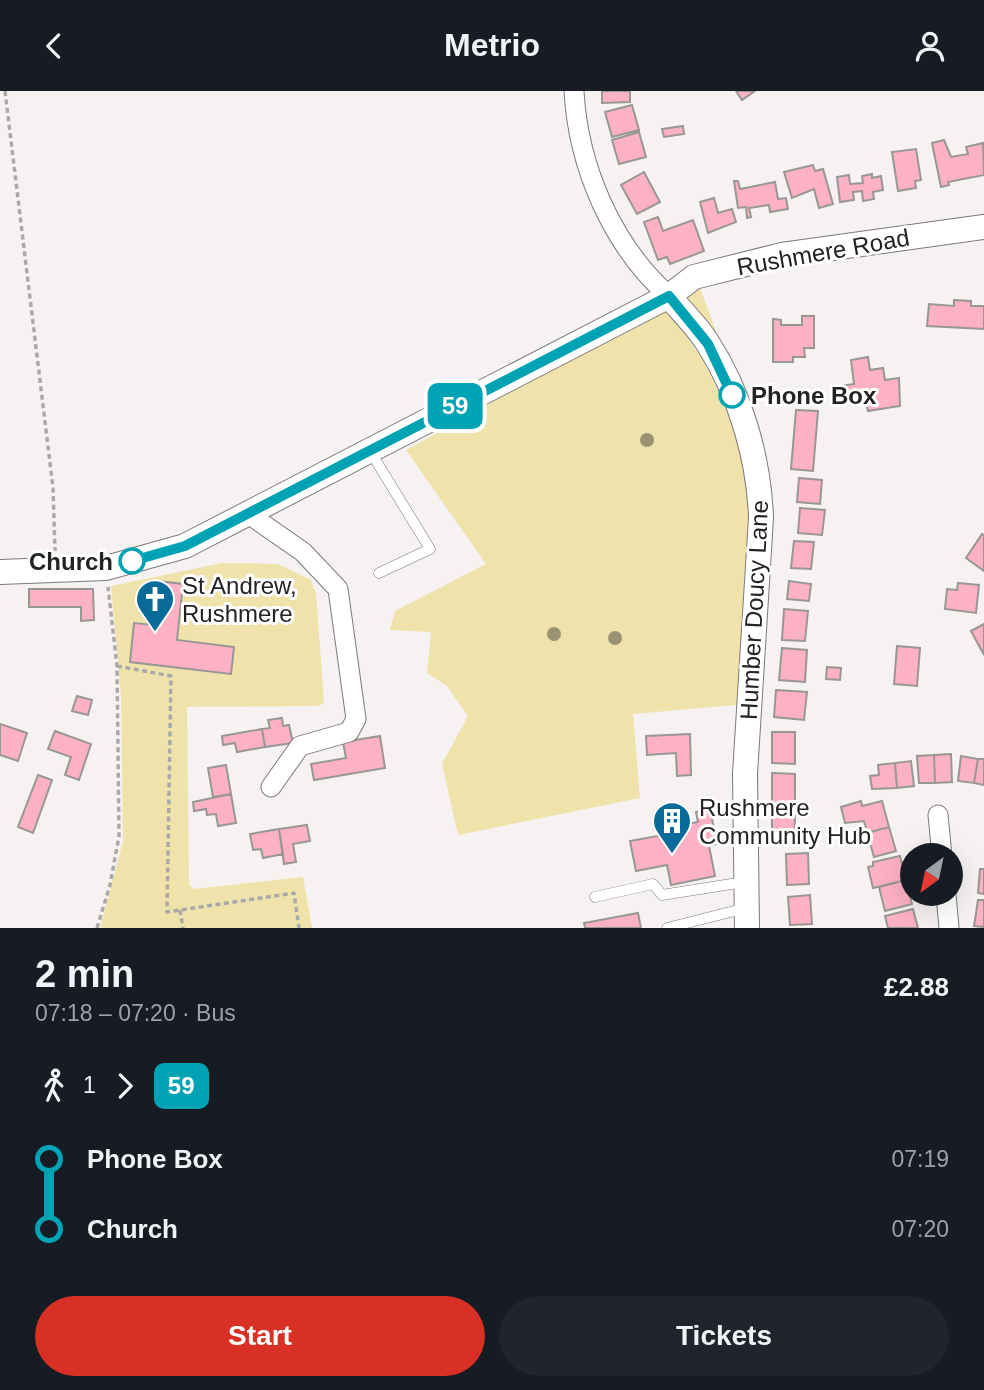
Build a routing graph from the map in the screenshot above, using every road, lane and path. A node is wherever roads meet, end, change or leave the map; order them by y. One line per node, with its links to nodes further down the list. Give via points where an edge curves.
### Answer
1 (5, 91): 8 (path, via 53,488)
2 (574, 91): 4 (street, Humber Doucy Lane, via 581,143 603,202 630,254)
3 (984, 227): 4 (street, Rushmere Road, via 782,255 694,277)
4 (669, 296): 5 (street, Rushmere Road); 15 (street, Humber Doucy Lane, via 700,332 719,364 742,421 760,486)
5 (369, 451): 6 (street, Rushmere Road); 10 (lane, via 430,549)
6 (247, 513): 7 (street, Rushmere Road, via 185,546); 12 (street, via 303,552 338,589 356,719 349,732 300,746)
7 (106, 568): 8 (street, Rushmere Road); 11 (path)
8 (56, 571): 9 (street, Rushmere Road)
9 (0, 572)
10 (379, 573)
11 (117, 666): 18 (path, via 171,676 167,912); 21 (path, via 119,836)
12 (271, 787)
13 (938, 815): 14 (street)
14 (941, 843)
15 (744, 882): 16 (lane, via 662,895 653,884); 19 (street, Humber Doucy Lane)
16 (594, 897)
17 (947, 907): 25 (street)
18 (180, 910): 22 (path); 23 (path, via 294,893)
19 (747, 918): 20 (lane)
20 (703, 924): 24 (lane)
21 (97, 928)
22 (183, 928)
23 (299, 928)
24 (667, 928)
25 (949, 928)

